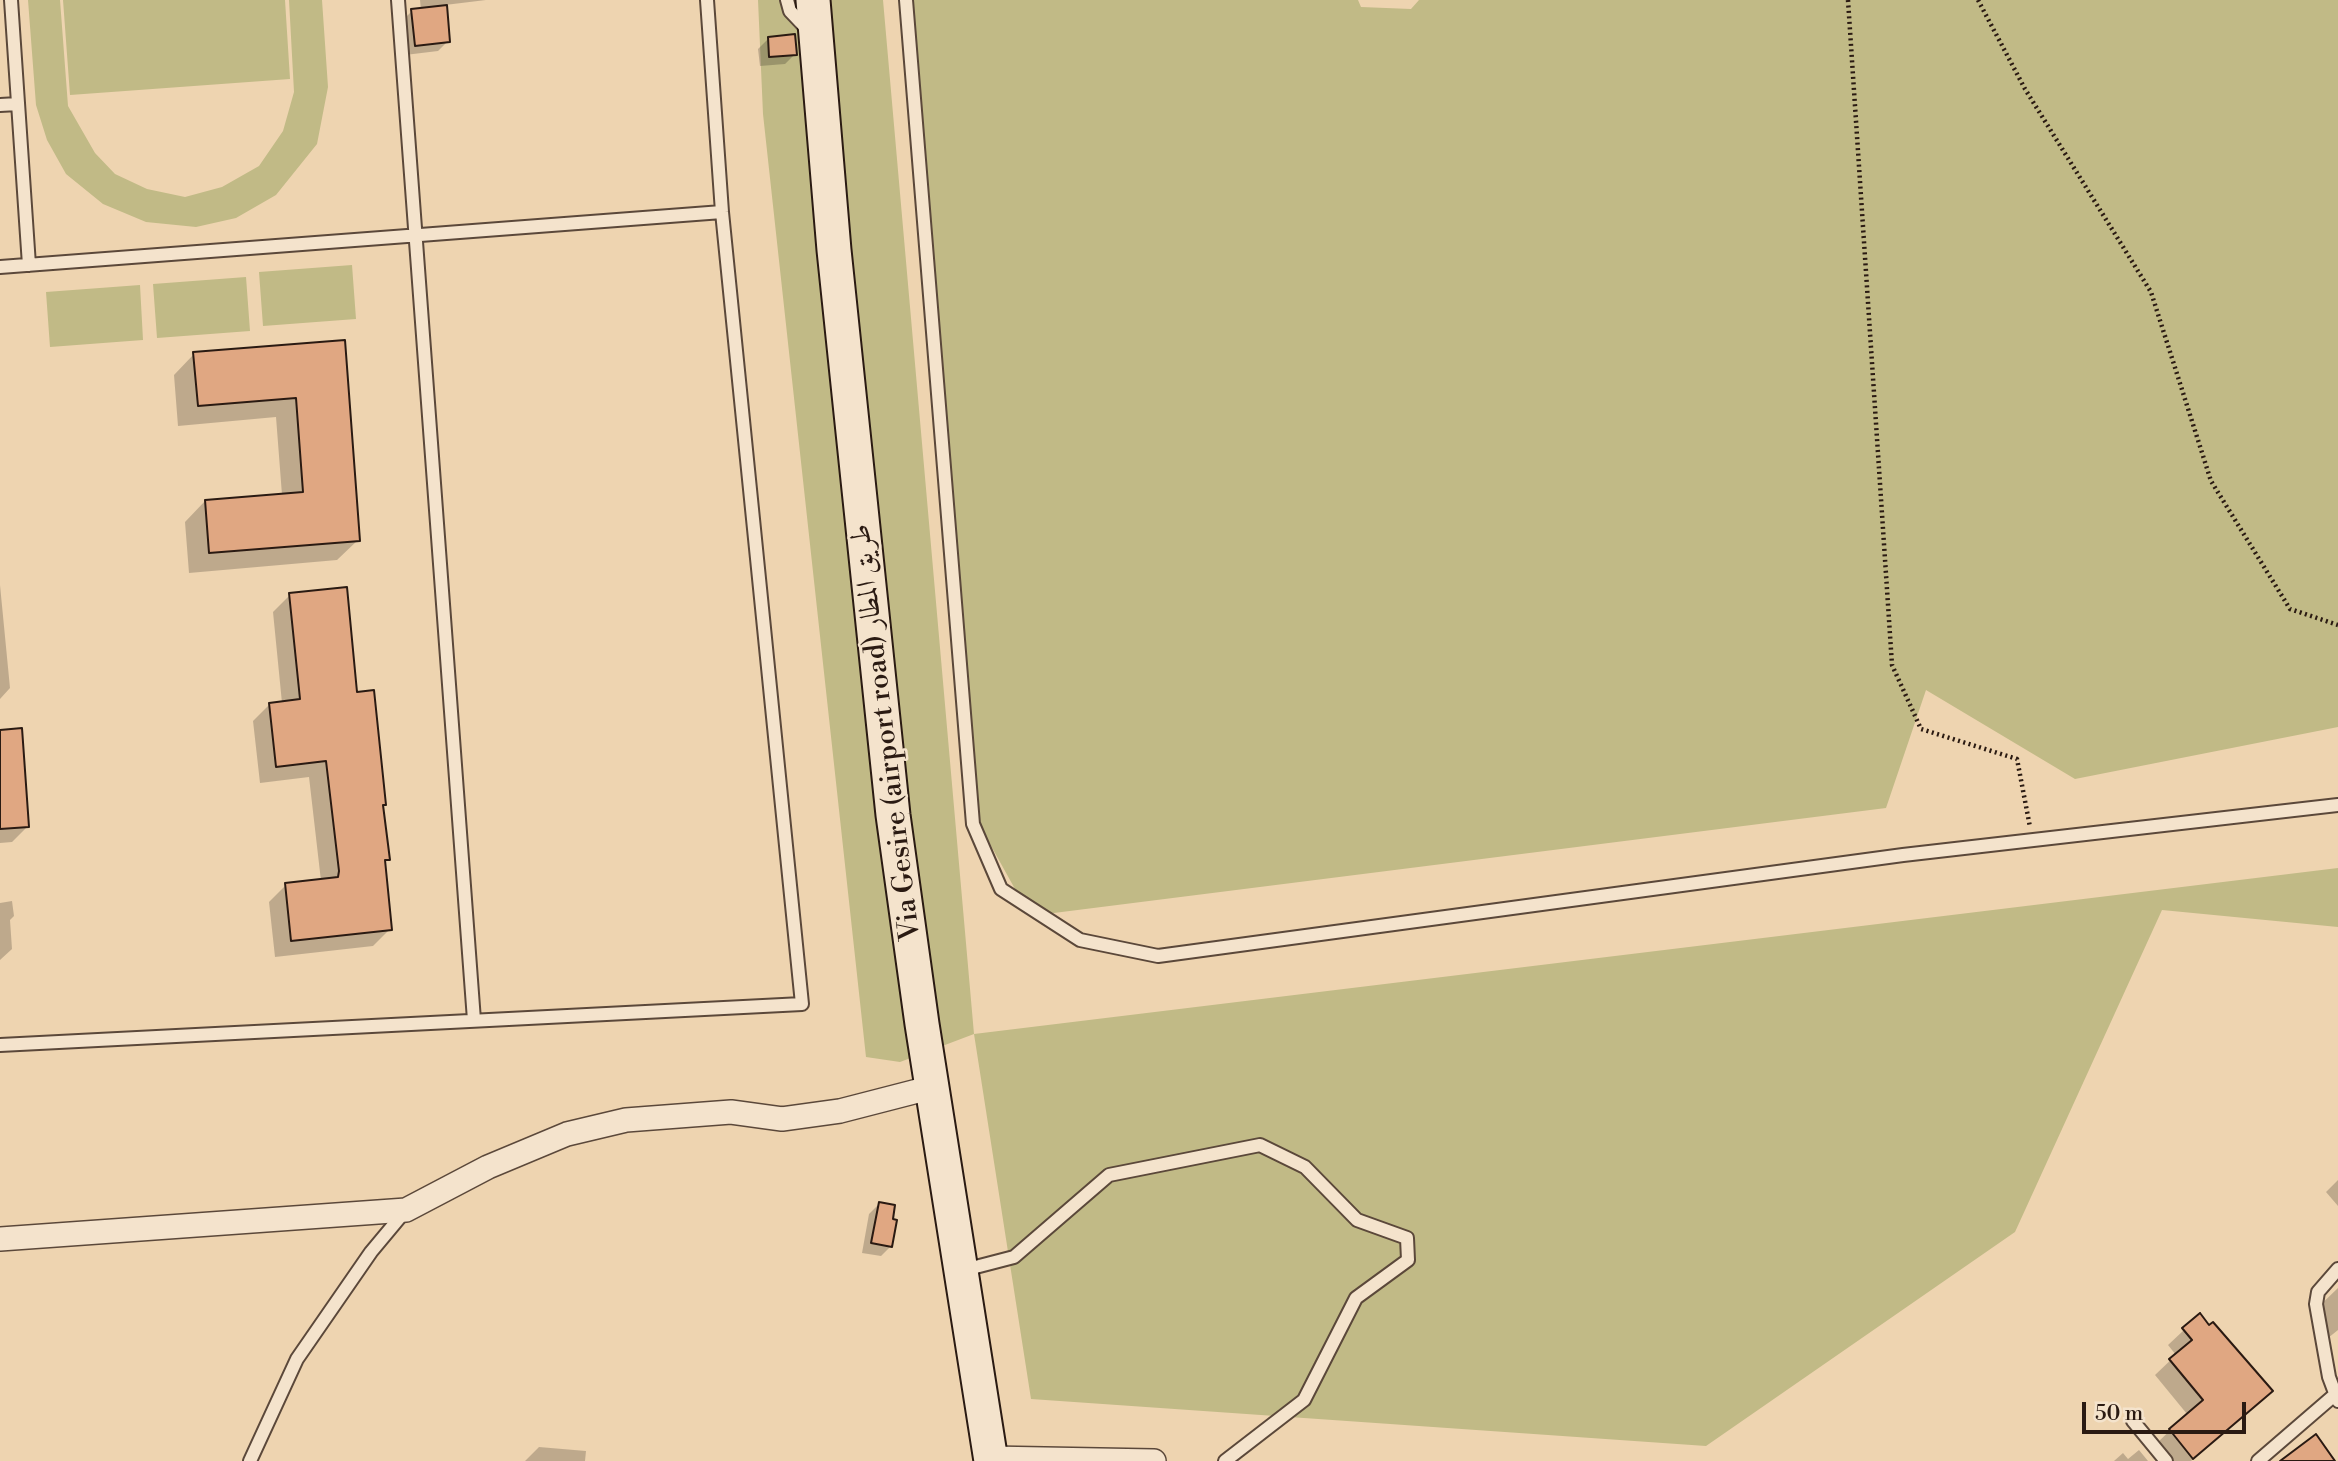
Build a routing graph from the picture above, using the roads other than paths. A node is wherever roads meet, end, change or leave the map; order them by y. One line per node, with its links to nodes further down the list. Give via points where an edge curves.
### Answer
1 (11, 0): 8 (lane)
2 (398, 0): 11 (lane)
3 (707, 0): 10 (lane)
4 (787, 0): 7 (lane, via 790,10)
5 (813, 0): 7 (main road, Via Gesire (airport road) طريق المطار)
6 (906, 0): 14 (lane, via 973,824 1001,889 1080,940 1158,956 2032,840)
7 (814, 36): 17 (main road, Via Gesire (airport road) طريق المطار, via 893,816)
8 (18, 104): 9 (lane); 12 (lane)
9 (0, 105)
10 (722, 212): 11 (lane); 15 (lane, via 802,1004)
11 (415, 236): 12 (lane); 15 (lane)
12 (29, 265): 13 (lane)
13 (0, 267)
14 (2338, 805)
15 (474, 1020): 16 (lane)
16 (0, 1045)
17 (933, 1087): 18 (street, via 840,1111 782,1119 731,1112 626,1120 567,1134 488,1167); 21 (main road, Via Gesire (airport road) طريق المطار)
18 (406, 1210): 19 (street); 25 (lane, via 371,1252 298,1359)
19 (0, 1239)
20 (2338, 1269): 22 (lane, via 2318,1292 2316,1304)
21 (963, 1270): 24 (main road, Via Gesire (airport road) طريق المطار); 27 (lane, via 1014,1257 1109,1175 1260,1145 1305,1167 1357,1220 1407,1238 1408,1260 1356,1298 1304,1400)
22 (2337, 1396): 29 (lane)
23 (2133, 1422): 28 (lane)
24 (991, 1460): 26 (street)
25 (250, 1461)
26 (1154, 1461)
27 (1225, 1461)
28 (2166, 1461)
29 (2258, 1461)

